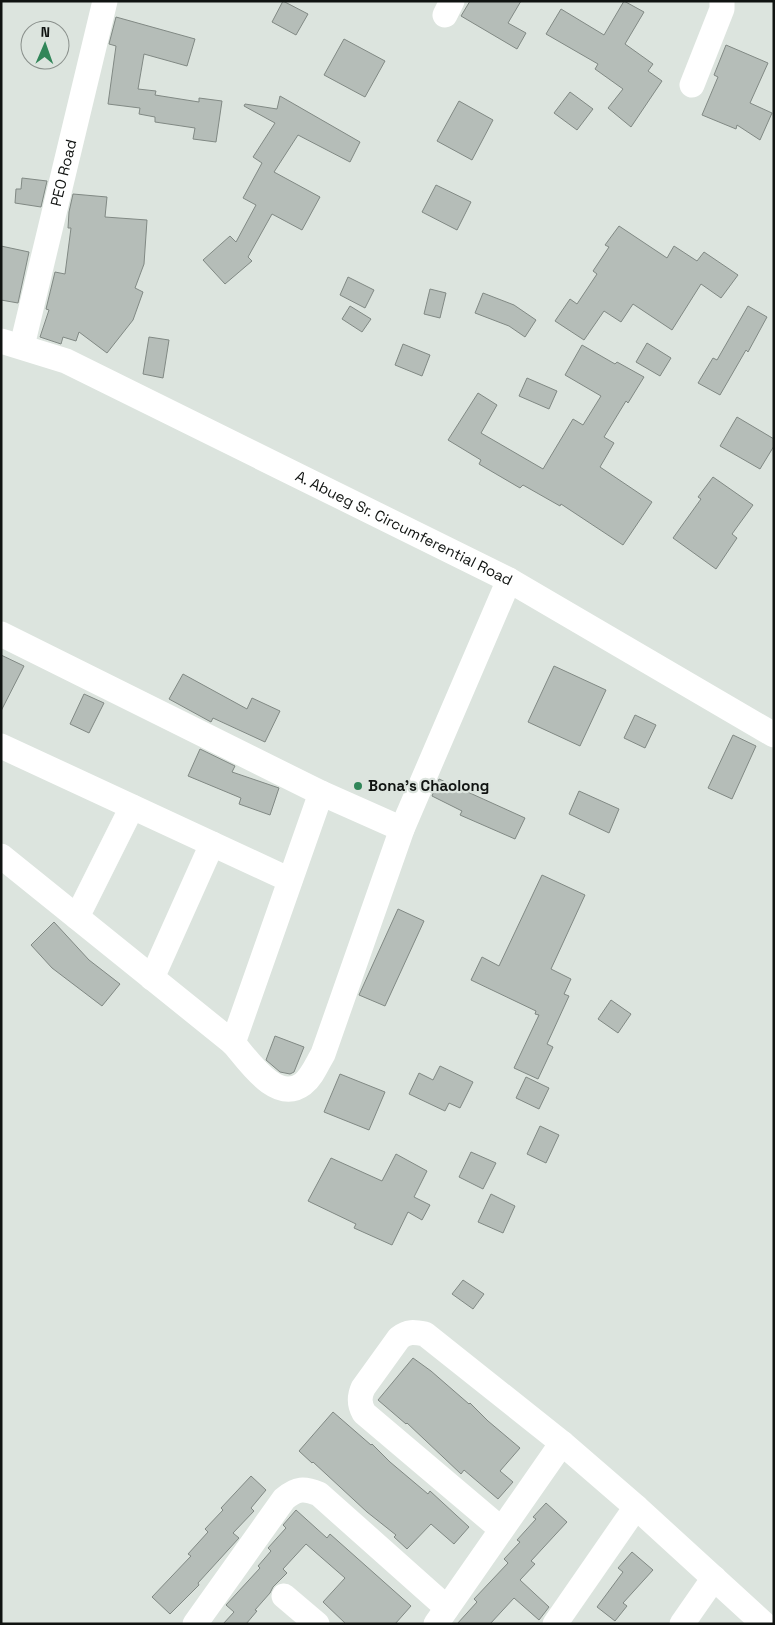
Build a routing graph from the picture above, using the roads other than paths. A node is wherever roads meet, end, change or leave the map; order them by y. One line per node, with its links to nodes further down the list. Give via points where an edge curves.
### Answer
1 (105, 1): 4 (street, PEO Road)
2 (722, 1): 3 (street, via 722,9)
3 (692, 84)
4 (11, 343): 5 (street, A. Abueg Sr. Circumferential Road, via 66,361)
5 (508, 580): 7 (street, A. Abueg Sr. Circumferential Road); 11 (street)
6 (1, 634): 9 (street)
7 (774, 735)
8 (1, 746): 10 (street)
9 (321, 793): 11 (street); 14 (street)
10 (132, 807): 12 (street); 15 (street)
11 (402, 829): 17 (street, via 314,1071 295,1088 275,1087)
12 (212, 844): 14 (street); 16 (street)
13 (1, 856): 15 (street)
14 (290, 880): 17 (street)
15 (77, 917): 16 (street)
16 (152, 978): 17 (street)
17 (233, 1043)
18 (562, 1443): 19 (street); 20 (street); 20 (street, via 425,1334 406,1333 399,1338 363,1388 360,1401 364,1413)
19 (636, 1507): 21 (street); 26 (street)
20 (501, 1529): 23 (street)
21 (714, 1578): 27 (street); 28 (street)
22 (284, 1596): 25 (street)
23 (442, 1616): 24 (street, via 319,1494 302,1489 293,1491 284,1499)
24 (195, 1624)
25 (317, 1624)
26 (555, 1624)
27 (682, 1624)
28 (764, 1624)

